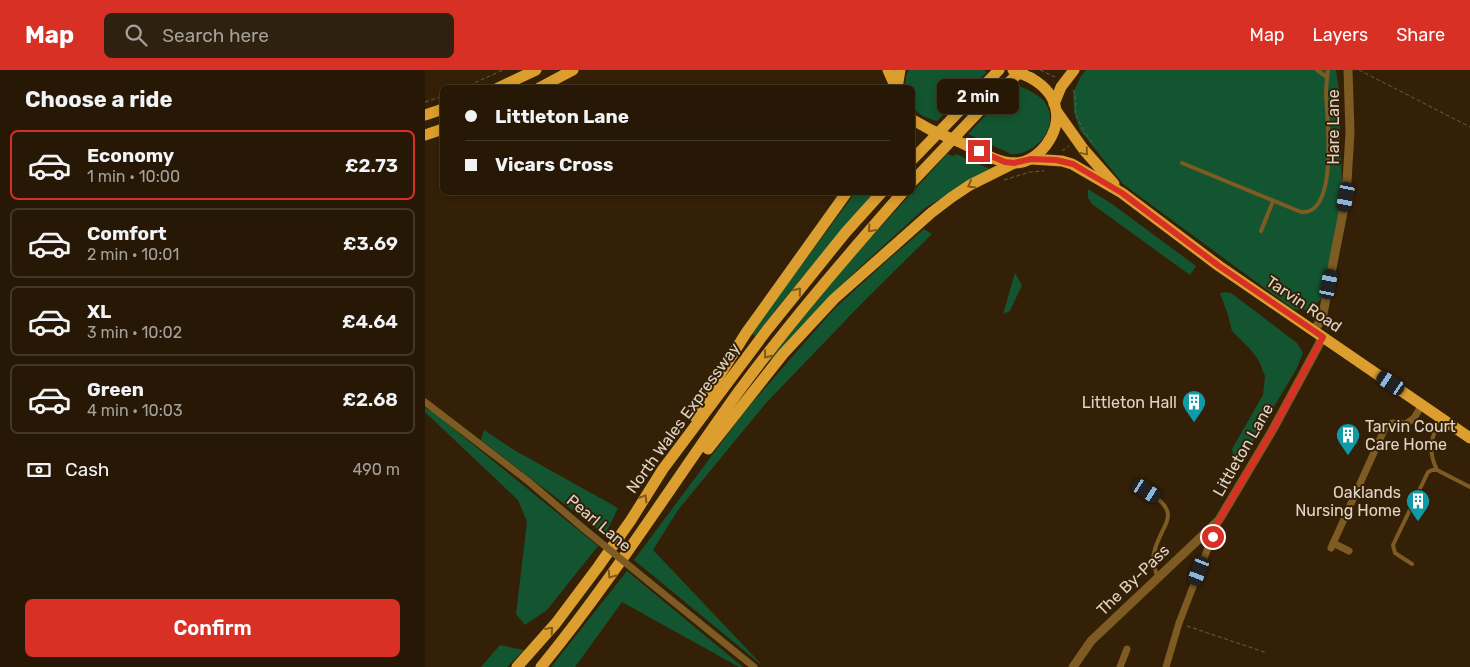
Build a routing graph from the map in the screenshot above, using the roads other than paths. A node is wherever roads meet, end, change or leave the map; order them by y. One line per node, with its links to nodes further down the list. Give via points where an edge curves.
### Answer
1 (536, 70): 13 (highway)
2 (573, 70): 14 (highway)
3 (888, 70): 15 (highway)
4 (900, 70): 16 (highway)
5 (999, 70): 23 (highway)
6 (1013, 70): 17 (highway, bridge, via 1046,90)
7 (1021, 70): 27 (highway)
8 (1074, 70): 17 (highway, via 1061,87)
9 (1317, 70): 12 (lane)
10 (1328, 70): 12 (lane)
11 (1348, 70): 34 (street, Hare Lane, via 1350,133 1346,197)
12 (1327, 77): 32 (lane, via 1327,172 1320,202 1308,213)
13 (504, 85)
14 (545, 85)
15 (896, 85)
16 (898, 85)
17 (1056, 108): 24 (highway, via 1056,121 1050,137); 28 (highway, one-way to 28, via 1084,150)
18 (440, 110): 19 (highway)
19 (425, 115)
20 (915, 121): 25 (highway, bridge, via 994,158)
21 (440, 130): 22 (highway)
22 (425, 135)
23 (915, 157)
24 (1031, 159): 25 (highway); 28 (highway, via 1073,164)
25 (1014, 163): 43 (highway, one-way to 43, via 952,197 834,299 783,354)
26 (1182, 163): 32 (lane)
27 (915, 179)
28 (1122, 193): 34 (highway, Tarvin Road, via 1219,266)
29 (845, 195): 39 (highway, via 746,333)
30 (879, 195): 39 (highway, North Wales Expressway, one-way to 30, via 767,330)
31 (900, 195): 43 (highway, North Wales Expressway, one-way to 43, via 800,312)
32 (1273, 201): 33 (lane)
33 (1261, 231)
34 (1319, 334): 36 (highway, Tarvin Road); 44 (street, Littleton Lane, via 1272,431)
35 (425, 402): 51 (street, Pearl Lane, bridge)
36 (1422, 405): 37 (highway, Tarvin Road); 45 (street, via 1407,424 1392,423 1385,428 1332,546)
37 (1442, 418): 38 (highway, Tarvin Road); 40 (lane, via 1432,441 1431,456)
38 (1470, 438)
39 (663, 469): 49 (highway, North Wales Expressway, one-way to 39, via 556,623 598,567)
40 (1437, 470): 41 (lane); 46 (lane, via 1427,474 1393,545 1395,553)
41 (1470, 486)
42 (1147, 491): 47 (lane, via 1158,498 1168,511 1154,555)
43 (669, 492): 50 (highway, North Wales Expressway, one-way to 50, via 605,585)
44 (1219, 520): 47 (street, The By-Pass); 54 (street, Littleton Lane, via 1179,623)
45 (1349, 551)
46 (1412, 564)
47 (1157, 577): 52 (street, The By-Pass, via 1091,641)
48 (1127, 649): 53 (street)
49 (517, 667)
50 (541, 667)
51 (754, 667)
52 (1073, 667)
53 (1120, 667)
54 (1167, 667)

